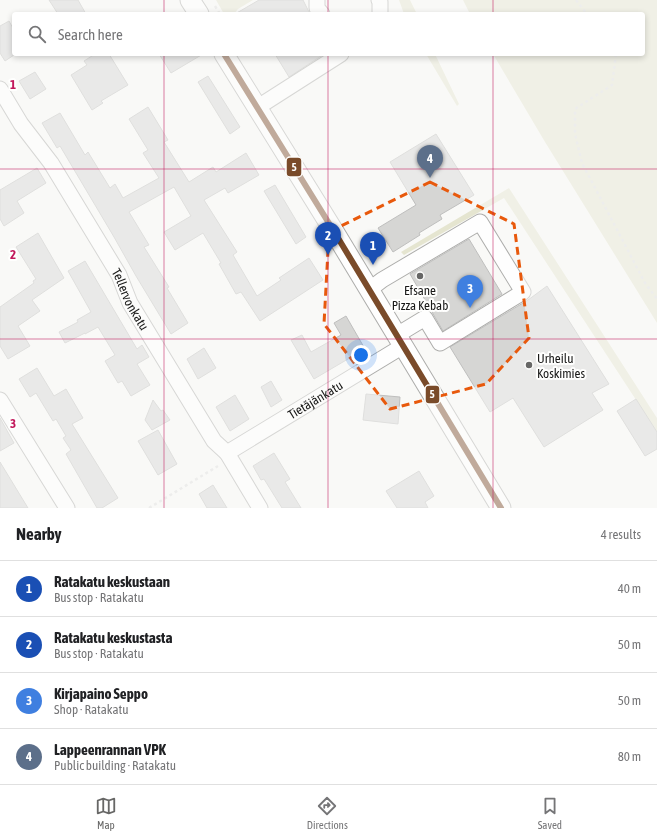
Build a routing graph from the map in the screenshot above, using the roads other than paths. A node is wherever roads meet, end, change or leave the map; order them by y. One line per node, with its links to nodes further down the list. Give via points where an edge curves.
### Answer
1 (190, 0): 4 (main road)
2 (317, 0): 5 (street, via 317,8)
3 (379, 0): 6 (street)
4 (198, 12)
5 (320, 12)
6 (380, 12)
7 (225, 56): 10 (main road)
8 (338, 56): 10 (street)
9 (0, 89): 14 (street, Tellervonkatu, via 21,124 51,163 119,276 130,303 214,441)
10 (258, 107): 11 (main road)
11 (369, 290): 12 (main road); 12 (street, Tietäjänkatu, via 480,222 523,292 440,343 425,318)
12 (400, 341): 14 (street, Tietäjänkatu); 17 (main road)
13 (0, 400): 15 (street)
14 (229, 456): 16 (street, Tellervonkatu)
15 (67, 508)
16 (260, 508)
17 (502, 508)

